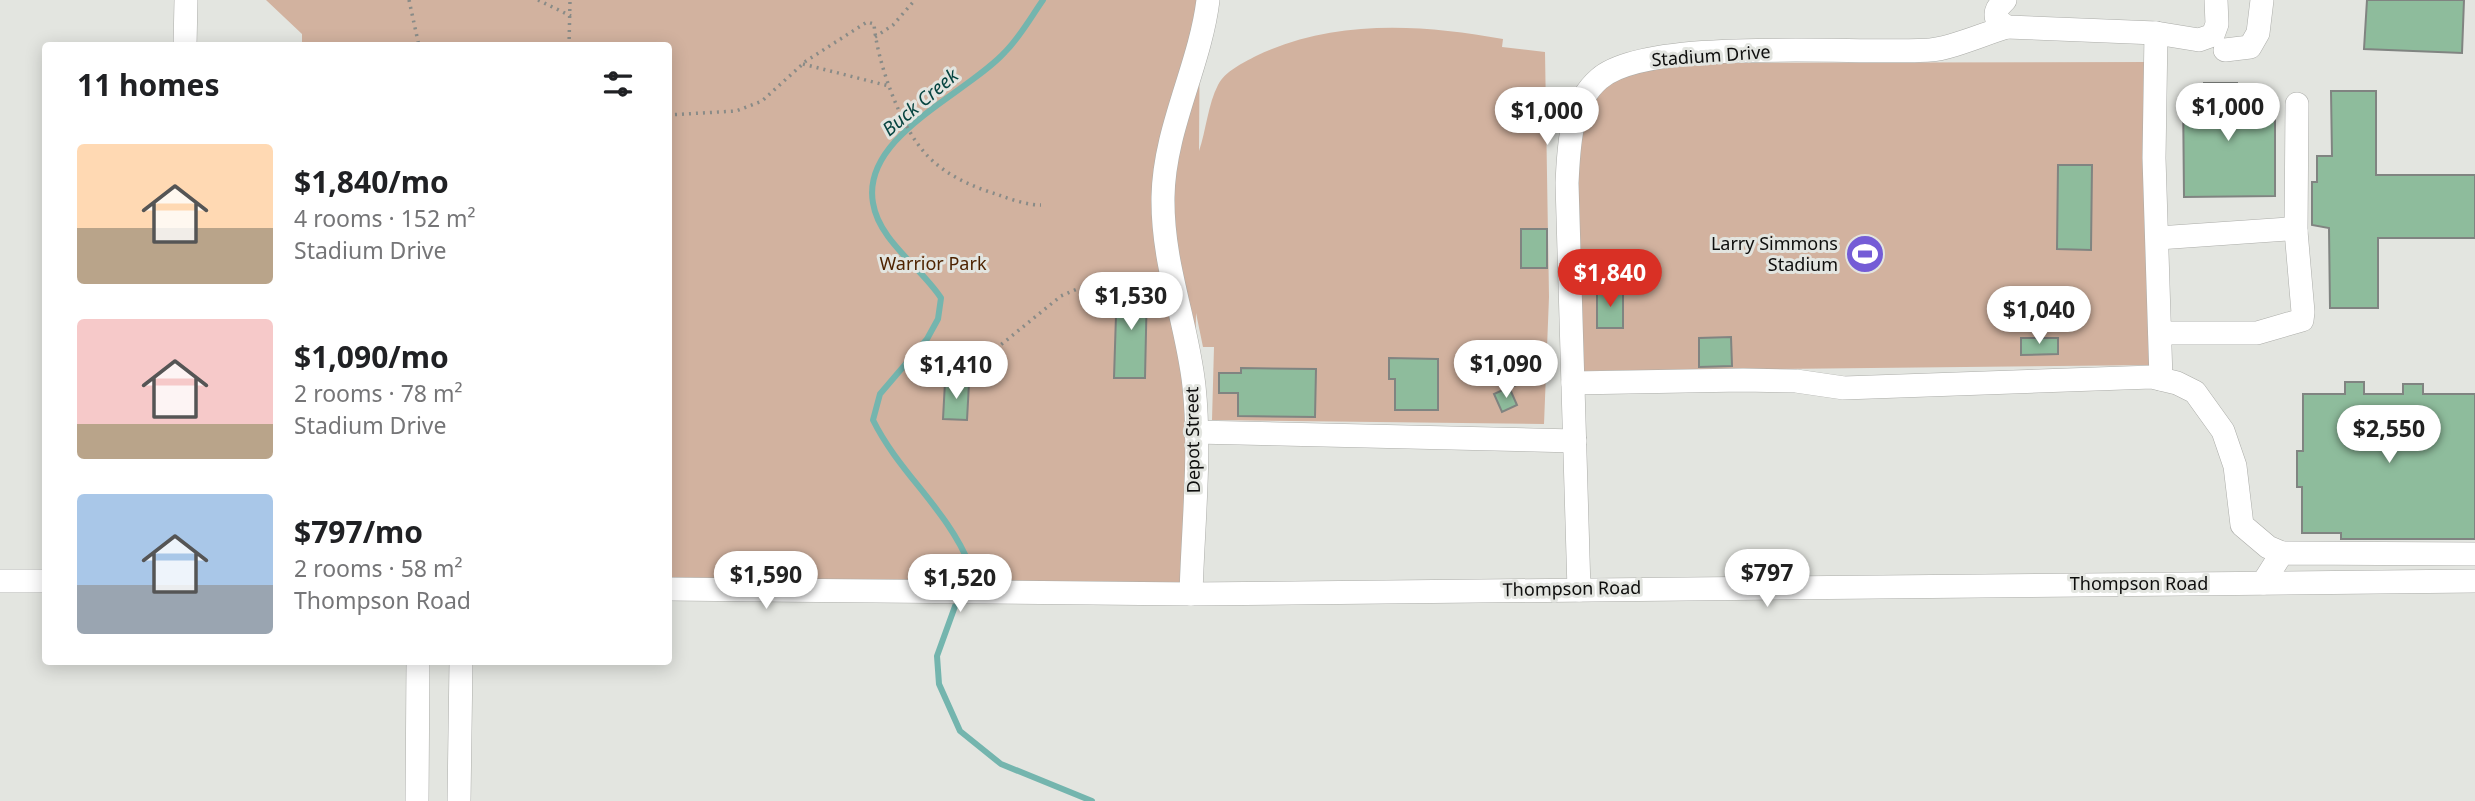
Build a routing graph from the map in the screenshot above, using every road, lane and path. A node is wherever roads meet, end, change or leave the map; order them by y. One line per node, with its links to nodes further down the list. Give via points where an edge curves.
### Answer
1 (186, 0): 14 (street)
2 (409, 0): 15 (path)
3 (538, 0): 10 (path)
4 (570, 0): 10 (path)
5 (915, 0): 13 (path)
6 (1208, 0): 30 (street, Depot Street, via 1163,195 1168,266 1194,383)
7 (2005, 0): 11 (street, via 1996,15)
8 (2216, 0): 12 (street, Stadium Drive, via 2217,24 2207,39)
9 (2262, 0): 17 (street, via 2258,33 2250,47)
10 (570, 16): 16 (path)
11 (2007, 27): 12 (street, Stadium Drive); 29 (street, Stadium Drive, via 1928,50 1679,55 1621,66 1596,81 1577,108 1569,156)
12 (2156, 33): 24 (street)
13 (875, 37): 18 (path, via 874,24 865,21); 19 (path)
14 (185, 42)
15 (418, 42)
16 (569, 42)
17 (2225, 50)
18 (803, 64): 19 (path); 21 (path, via 749,106)
19 (889, 86): 22 (path, via 914,139 933,162 963,182)
20 (2297, 104): 23 (street)
21 (672, 115)
22 (1041, 205)
23 (2296, 231): 24 (street); 26 (street, via 2302,320 2257,333)
24 (2158, 238): 26 (street)
25 (1115, 286): 28 (path, via 1084,286 1061,296)
26 (2161, 333): 27 (street)
27 (2161, 379): 29 (street, via 1844,388 1770,380); 32 (street, via 2195,392 2222,431 2235,466 2242,525)
28 (960, 382)
29 (1573, 383): 31 (street, Stadium Drive)
30 (1195, 432): 31 (street); 40 (street, Depot Street)
31 (1574, 441): 39 (street, Stadium Drive)
32 (2282, 553): 33 (street); 37 (street)
33 (2475, 554)
34 (0, 581): 35 (street)
35 (42, 581)
36 (2475, 581): 37 (street, Thompson Road)
37 (2263, 583): 39 (street, Thompson Road)
38 (672, 589): 40 (street, Thompson Road)
39 (1579, 590): 40 (street, Thompson Road)
40 (1191, 594)
41 (418, 665): 43 (street)
42 (461, 665): 44 (street)
43 (416, 801)
44 (458, 801)

